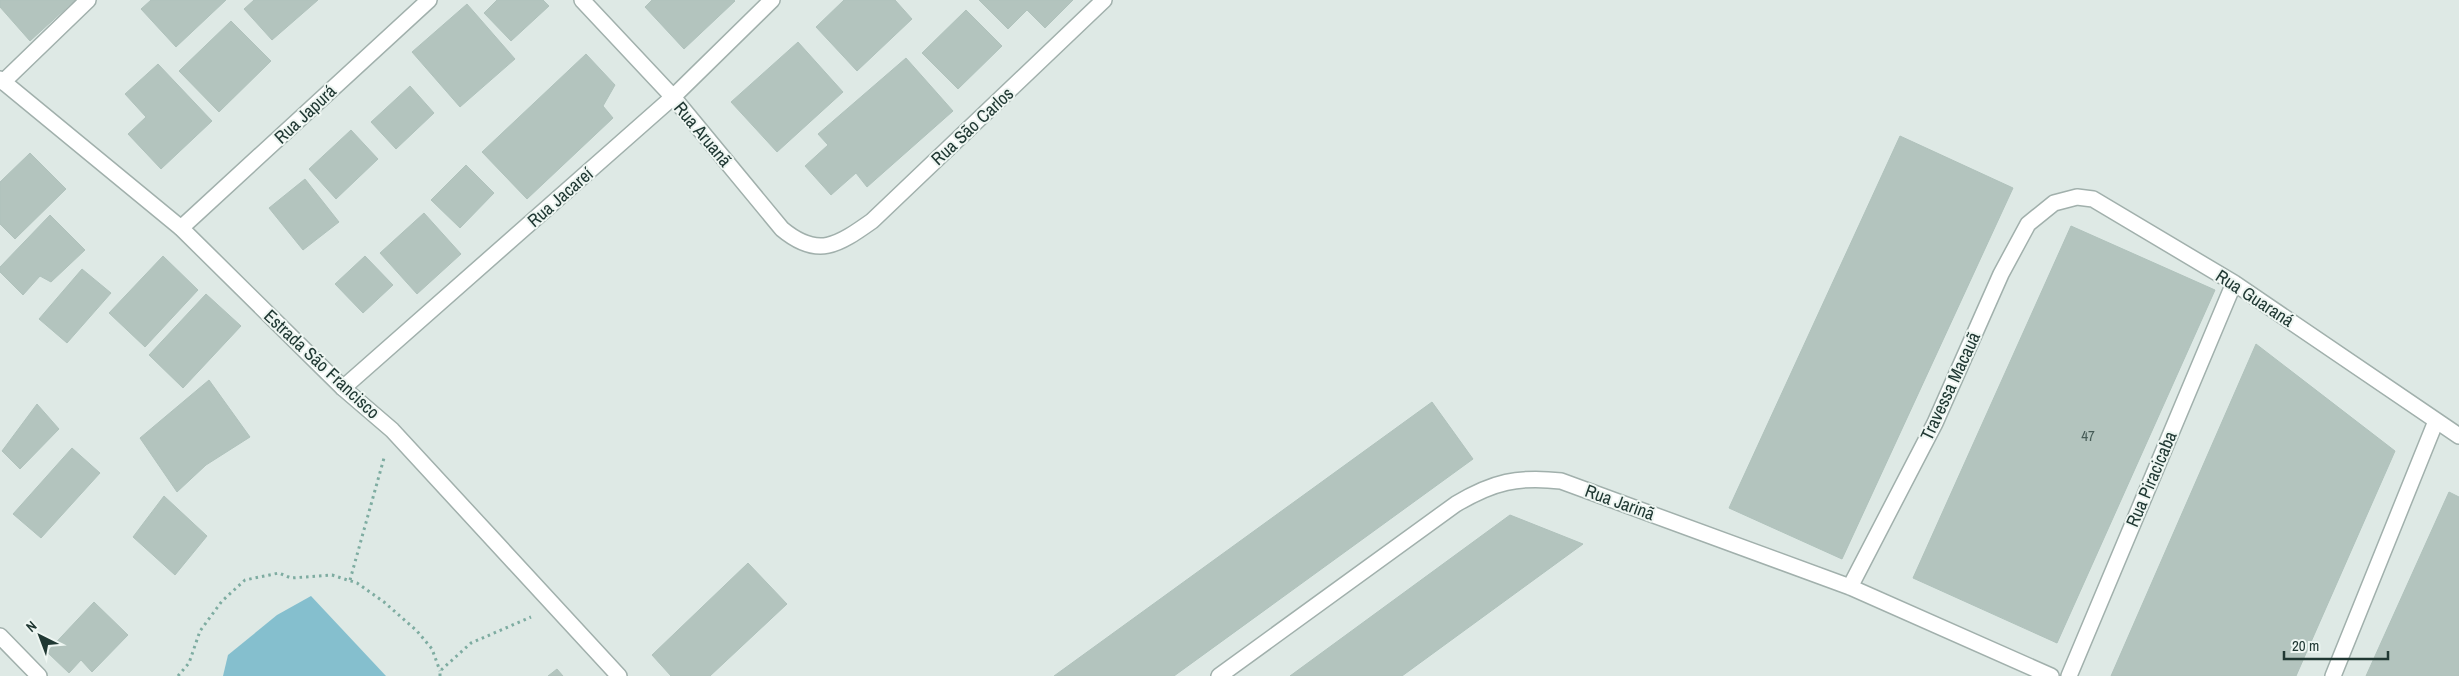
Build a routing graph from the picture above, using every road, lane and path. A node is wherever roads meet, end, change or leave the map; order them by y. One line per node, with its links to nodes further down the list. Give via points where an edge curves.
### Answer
1 (88, 0): 6 (street)
2 (429, 0): 9 (street, Rua Japurá)
3 (582, 0): 7 (street, Rua Aruanã)
4 (772, 0): 7 (street, Rua Jacareí)
5 (1104, 0): 10 (street, Rua São Carlos, via 872,221)
6 (2, 81): 9 (street, Estrada São Francisco)
7 (673, 97): 10 (street, Rua Aruanã, via 782,229 794,240 809,245 820,248); 12 (street, Rua Jacareí)
8 (2064, 199): 11 (street, Rua Guaraná, via 2093,199); 17 (street, Travessa Macauã, via 2039,213 2028,224 2001,274 1935,423)
9 (181, 228): 12 (street, Estrada São Francisco)
10 (834, 245)
11 (2234, 283): 13 (street, Rua Guaraná); 27 (street, Rua Piracicaba)
12 (344, 388): 14 (street, Estrada São Francisco)
13 (2436, 421): 15 (street, Rua Guaraná); 28 (street)
14 (392, 430): 16 (path); 18 (street, Estrada São Francisco)
15 (2459, 436)
16 (350, 580): 20 (path, via 384,602 417,631 432,649); 22 (path, via 332,575 291,578 279,573 245,580 222,601 200,631 190,663)
17 (1850, 587): 25 (street, Rua Jarinã, via 1561,480 1512,480 1481,489 1456,504); 26 (street, Rua Jarinã)
18 (554, 607): 20 (path, via 471,643); 24 (street, Estrada São Francisco)
19 (0, 636): 21 (street)
20 (440, 671): 23 (path)
21 (39, 676)
22 (178, 676)
23 (440, 676)
24 (619, 676)
25 (1219, 676)
26 (2051, 676)
27 (2069, 676)
28 (2333, 676)

